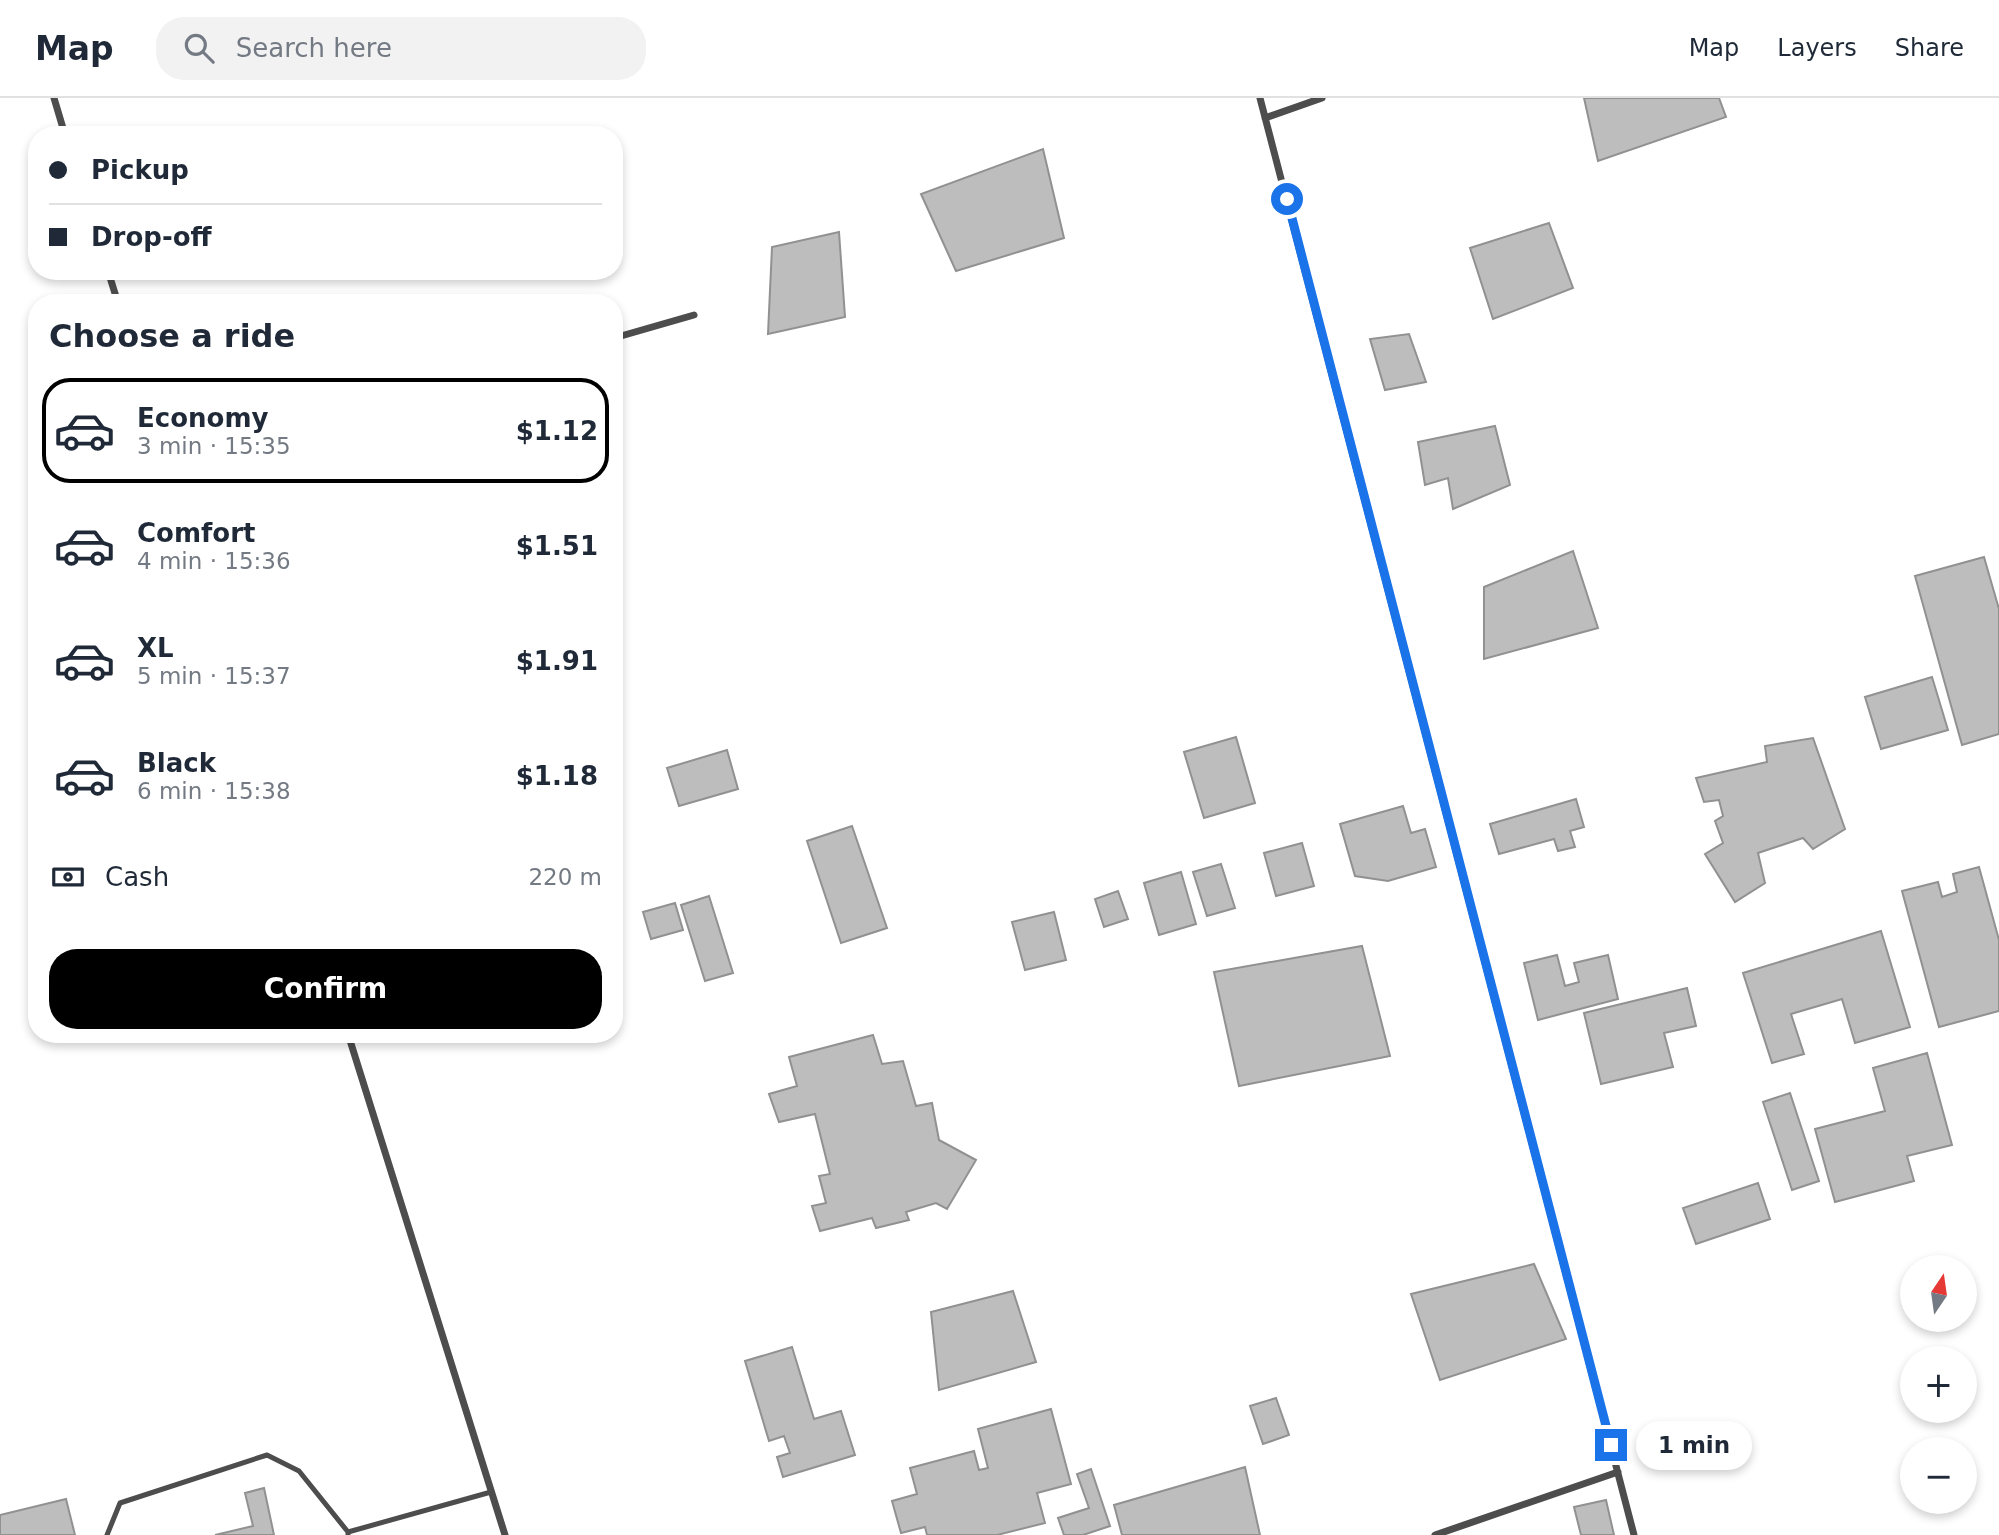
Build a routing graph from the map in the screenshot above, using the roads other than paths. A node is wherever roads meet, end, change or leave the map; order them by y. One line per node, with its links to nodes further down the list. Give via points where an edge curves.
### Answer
1 (54, 98): 5 (street)
2 (1260, 98): 4 (street)
3 (1322, 98): 4 (street)
4 (1265, 118): 9 (street)
5 (62, 126)
6 (694, 315): 7 (street)
7 (623, 335)
8 (351, 1043): 10 (street)
9 (1618, 1472): 14 (street); 15 (street)
10 (491, 1492): 11 (lane); 13 (street)
11 (348, 1533): 12 (lane, via 299,1471 267,1455 120,1503)
12 (107, 1535)
13 (505, 1535)
14 (1435, 1535)
15 (1634, 1535)

